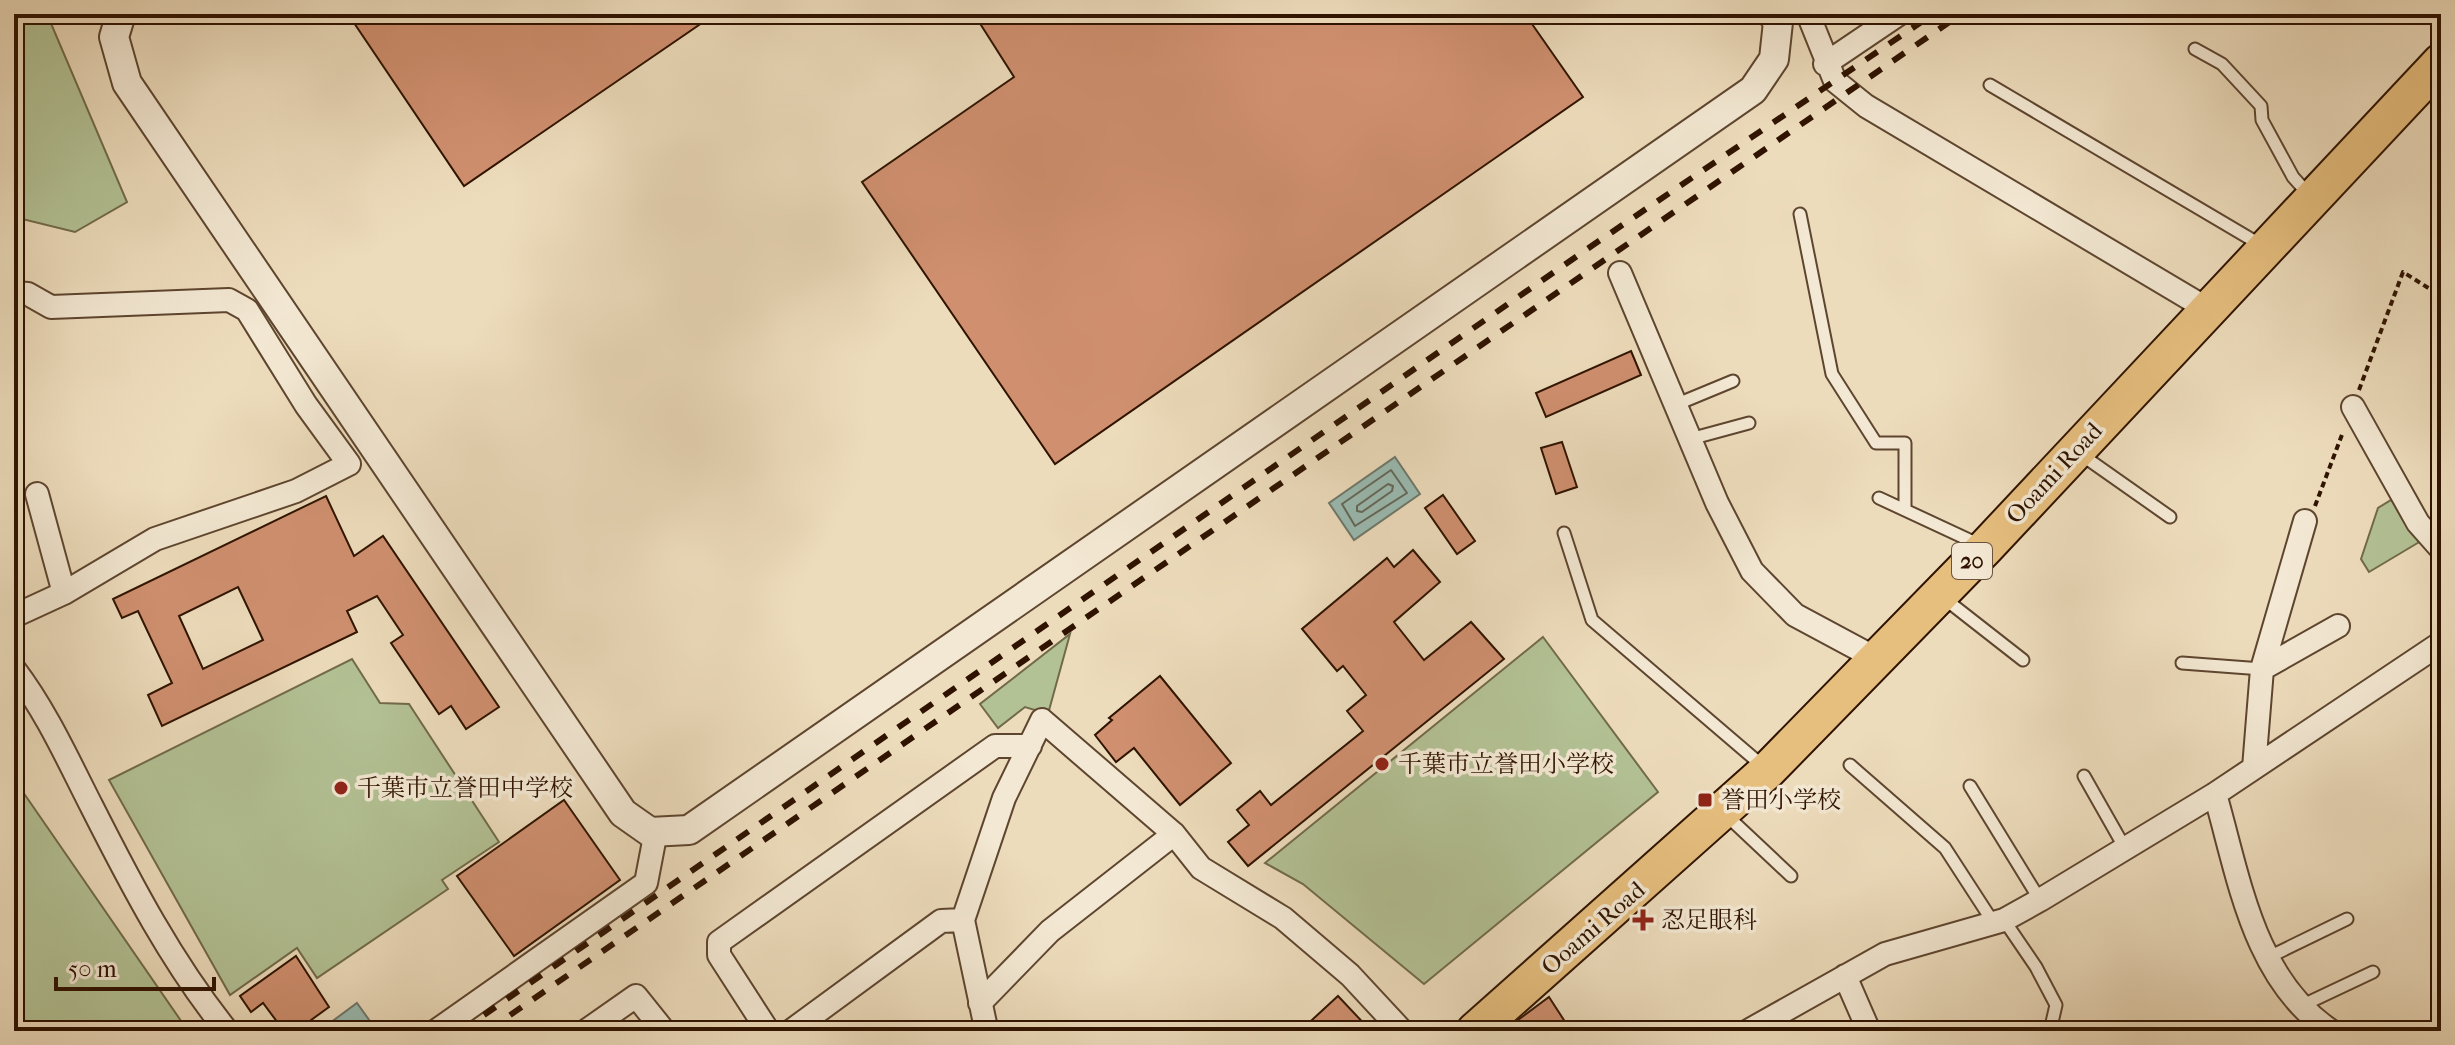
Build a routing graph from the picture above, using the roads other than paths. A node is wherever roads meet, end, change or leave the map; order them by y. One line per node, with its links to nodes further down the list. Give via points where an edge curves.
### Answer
1 (121, 14): 47 (street, via 114,37 127,83 623,813)
2 (1772, 14): 47 (street, via 1778,22 1774,59 1753,90 689,830)
3 (1808, 14): 7 (street)
4 (1899, 14): 7 (street)
5 (2195, 49): 9 (lane, via 2222,64 2261,106 2262,120 2293,177)
6 (2441, 62): 9 (main road, Ooami Road / 20)
7 (1825, 64): 14 (street, via 1835,81 1866,106)
8 (1990, 85): 11 (lane)
9 (2314, 200): 11 (main road, Ooami Road / 20)
10 (1800, 214): 23 (lane, via 1832,374 1876,443 1905,443)
11 (2267, 249): 14 (main road, Ooami Road / 20)
12 (1620, 273): 16 (street)
13 (14, 293): 29 (street, via 28,294 51,307 237,303 247,310 349,464 296,491 155,539)
14 (2209, 310): 20 (main road, Ooami Road / 20)
15 (1733, 381): 16 (lane)
16 (1675, 405): 19 (street)
17 (2353, 407): 28 (street, via 2418,523)
18 (1749, 423): 19 (lane)
19 (1690, 439): 34 (street, via 1752,571 1776,600)
20 (2074, 450): 24 (lane); 27 (main road, Ooami Road / 20)
21 (37, 494): 29 (street)
22 (1879, 498): 23 (lane)
23 (1905, 508): 27 (lane)
24 (2170, 517)
25 (2305, 521): 38 (street)
26 (1564, 533): 42 (lane, via 1592,620)
27 (1985, 548): 30 (main road, Ooami Road / 20)
28 (2441, 549)
29 (64, 593): 31 (street)
30 (1939, 594): 34 (main road, Ooami Road / 20); 35 (lane)
31 (14, 616)
32 (2338, 626): 38 (street)
33 (2441, 643): 41 (street)
34 (1877, 659): 42 (main road, Ooami Road / 20)
35 (2023, 660)
36 (2182, 663): 38 (lane)
37 (14, 669): 61 (street, via 43,712 120,863 182,968)
38 (2262, 669): 41 (street)
39 (1030, 746): 48 (street, via 1042,720); 53 (street, via 1004,798); 65 (street, via 995,746 719,942 719,955)
40 (1850, 765): 54 (lane, via 1945,848)
41 (2254, 768): 45 (street)
42 (1768, 770): 46 (main road, Ooami Road / 20)
43 (2084, 776): 49 (lane)
44 (1970, 786): 51 (lane)
45 (2215, 794): 49 (street); 55 (street)
46 (1723, 813): 50 (lane); 69 (main road, Ooami Road / 20)
47 (656, 831): 62 (street, via 646,883)
48 (1174, 834): 58 (street, via 1050,931); 68 (street, via 1201,868 1283,918 1350,975)
49 (2126, 850): 51 (street)
50 (1791, 876)
51 (2040, 900): 54 (street)
52 (2347, 919): 55 (lane)
53 (963, 920): 58 (street); 66 (street, via 941,921)
54 (1998, 921): 57 (street, via 1885,954); 72 (lane, via 2036,967 2056,1005)
55 (2267, 958): 59 (street)
56 (2373, 972): 59 (lane)
57 (1845, 976): 60 (street); 71 (street)
58 (980, 1003): 67 (street)
59 (2301, 1006): 73 (street)
60 (1778, 1023): 70 (street)
61 (227, 1031)
62 (436, 1031)
63 (586, 1031): 64 (street, via 636,996)
64 (664, 1031)
65 (768, 1031)
66 (791, 1031)
67 (983, 1031)
68 (1402, 1031)
69 (1475, 1031)
70 (1748, 1031)
71 (1869, 1031)
72 (2050, 1031)
73 (2331, 1031)

